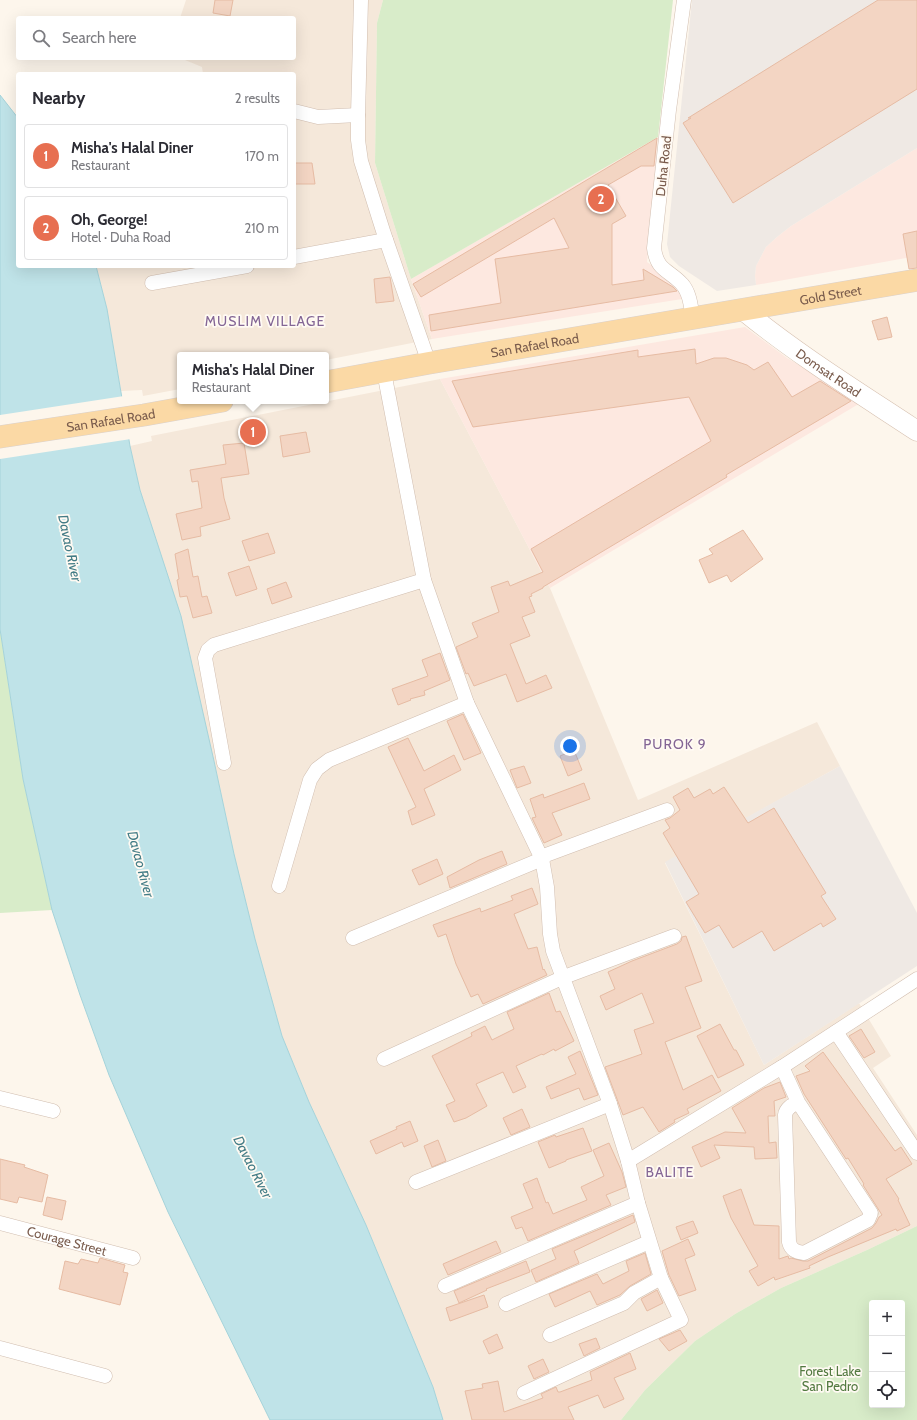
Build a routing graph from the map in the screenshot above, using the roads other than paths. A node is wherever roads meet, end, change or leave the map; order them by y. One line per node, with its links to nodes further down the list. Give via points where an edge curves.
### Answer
1 (361, 0): 4 (street)
2 (684, 0): 11 (street, Duha Road, via 654,248 660,266 682,284 687,292)
3 (296, 111): 4 (street, via 318,118)
4 (358, 116): 5 (street, via 361,161)
5 (386, 240): 6 (street); 12 (street)
6 (296, 257)
7 (236, 268): 9 (street)
8 (917, 280): 10 (main road, Gold Street)
9 (152, 284)
10 (743, 310): 11 (main road, San Rafael Road); 16 (street, Domsat Road, via 804,355)
11 (693, 319): 12 (main road, San Rafael Road)
12 (429, 363): 13 (main road, San Rafael Road)
13 (384, 372): 14 (main road, San Rafael Road); 18 (street)
14 (329, 381)
15 (205, 404): 17 (main road, San Rafael Road)
16 (917, 431)
17 (0, 437)
18 (424, 580): 19 (street); 20 (street, via 214,645 208,650 205,658)
19 (467, 703): 22 (street); 23 (street, via 329,760 317,769 310,780)
20 (224, 763)
21 (666, 810): 22 (street, via 546,855)
22 (542, 859): 25 (street); 26 (street, via 553,951)
23 (279, 886)
24 (674, 936): 26 (street)
25 (353, 938)
26 (564, 977): 29 (street); 33 (street)
27 (917, 979): 28 (street)
28 (836, 1032): 30 (street); 35 (street)
29 (384, 1059)
30 (782, 1067): 32 (street); 36 (street)
31 (0, 1098): 34 (street)
32 (798, 1102): 32 (street, via 871,1213 868,1220 804,1253 790,1247 788,1226 785,1115 786,1111)
33 (610, 1104): 36 (street); 37 (street)
34 (53, 1111)
35 (917, 1153)
36 (628, 1161): 38 (street)
37 (416, 1182)
38 (638, 1203): 40 (street); 43 (street)
39 (0, 1223): 41 (street, Courage Street)
40 (650, 1242): 42 (street); 44 (street)
41 (134, 1258)
42 (661, 1278): 45 (street, via 634,1293 624,1303); 48 (street, via 681,1320)
43 (445, 1286)
44 (506, 1304)
45 (550, 1335)
46 (0, 1348): 47 (street)
47 (105, 1376)
48 (524, 1393)

